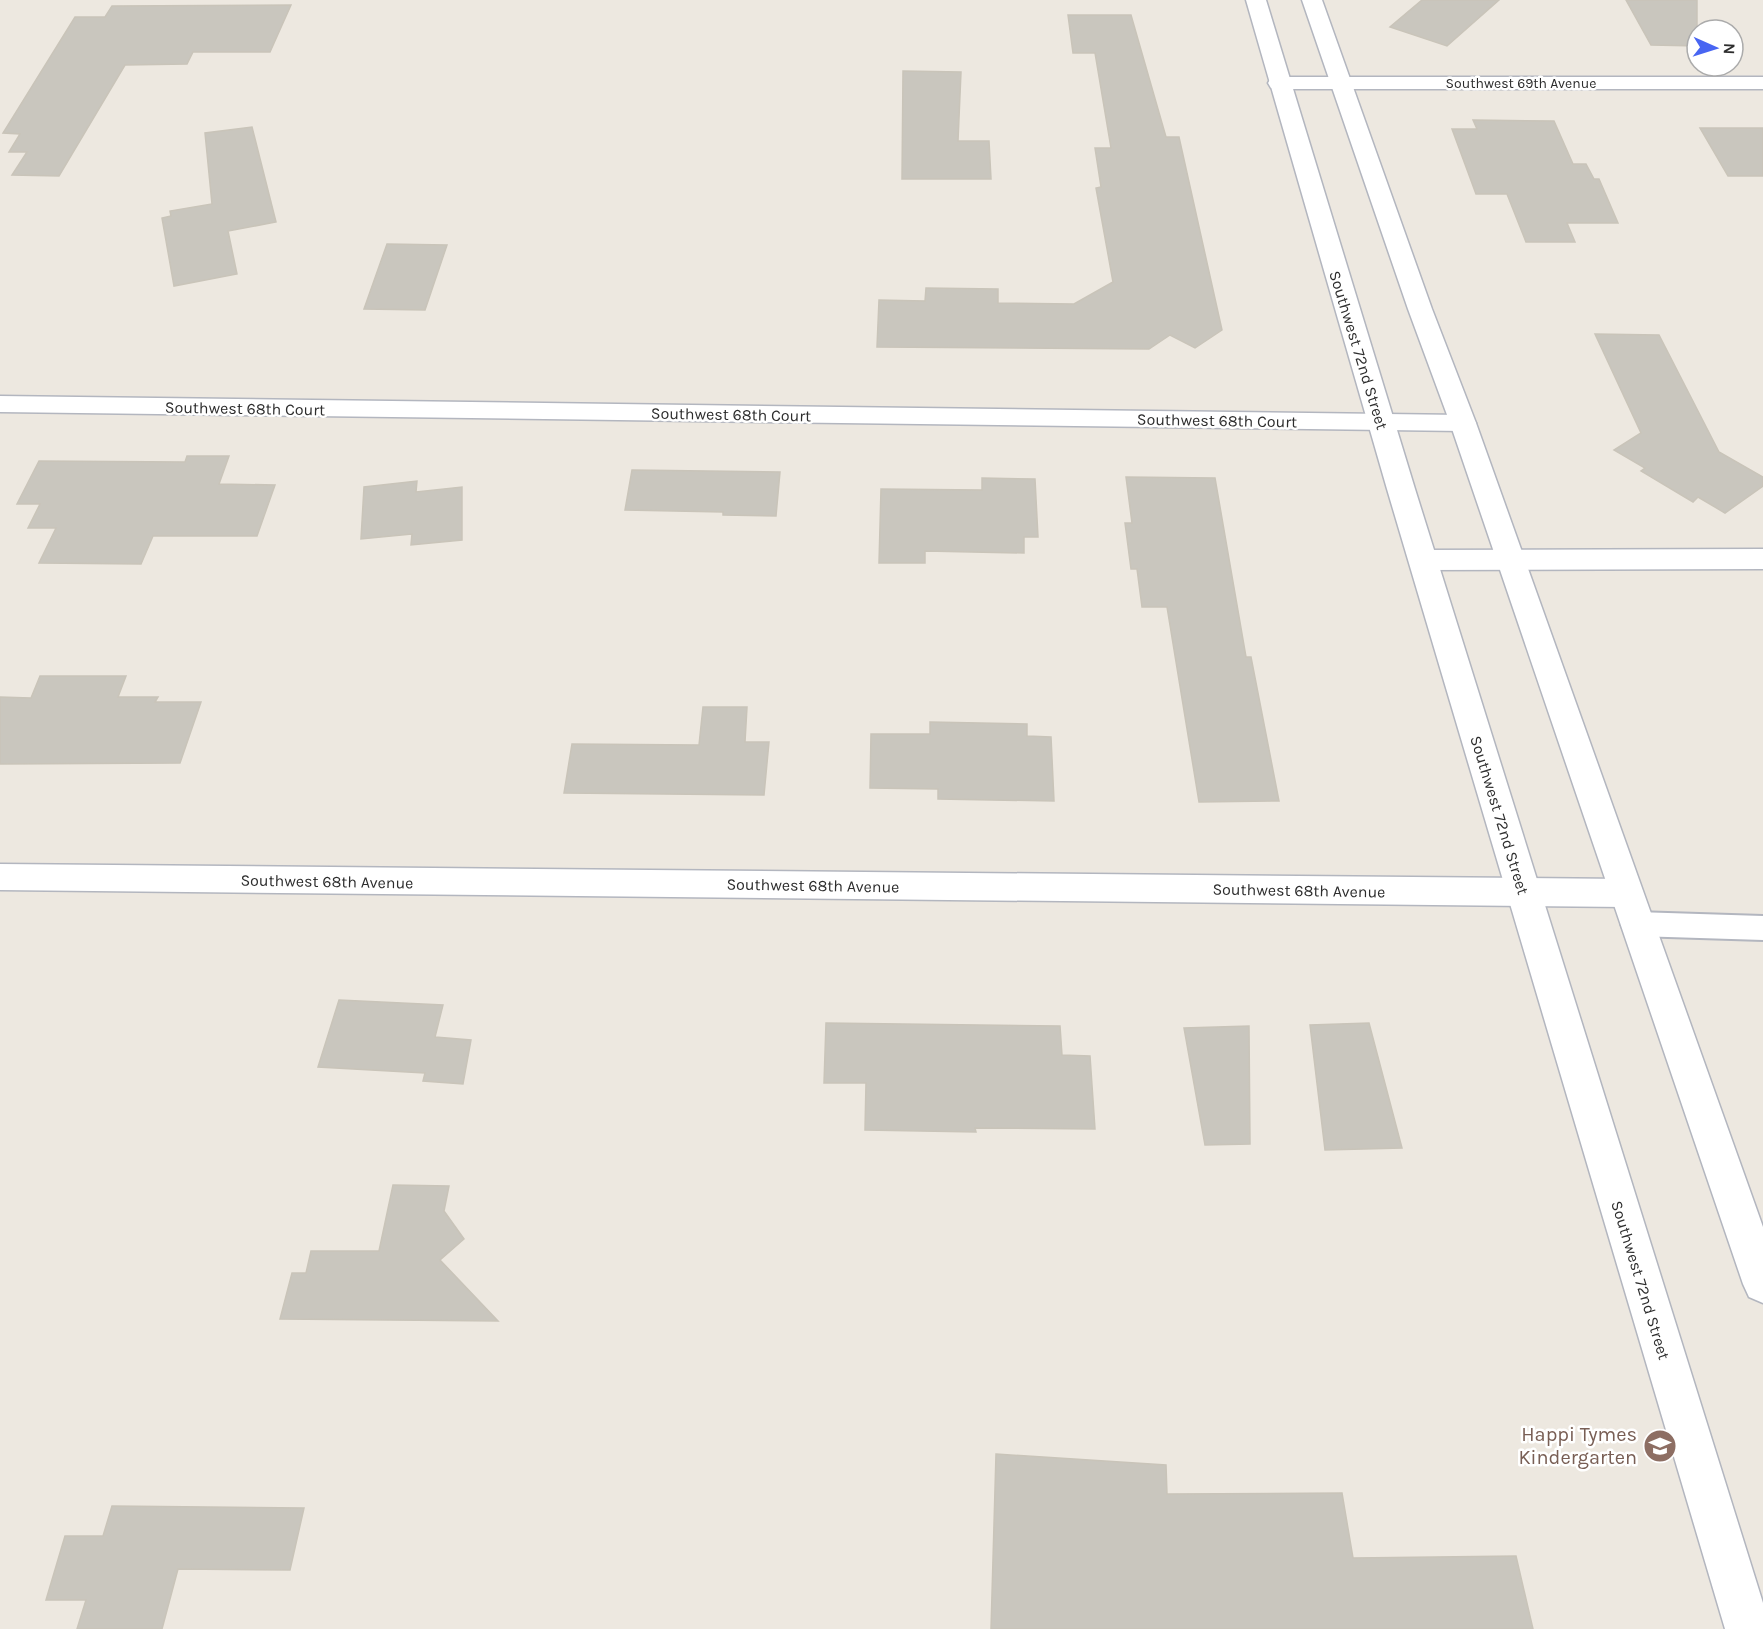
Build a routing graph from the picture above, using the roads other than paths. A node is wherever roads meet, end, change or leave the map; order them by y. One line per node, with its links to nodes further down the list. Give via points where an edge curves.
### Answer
1 (1256, 0): 3 (main road, Southwest 72nd Street)
2 (1312, 0): 4 (main road)
3 (1279, 83): 4 (main road, Southwest 69th Avenue); 7 (main road, Southwest 72nd Street)
4 (1342, 83): 5 (main road, Southwest 69th Avenue); 8 (main road)
5 (1763, 83)
6 (0, 404): 7 (main road, Southwest 68th Court)
7 (1381, 422): 8 (main road, Southwest 68th Court); 10 (main road, Southwest 72nd Street)
8 (1463, 423): 11 (main road)
9 (1763, 559): 11 (main road)
10 (1423, 560): 11 (main road); 13 (main road, Southwest 72nd Street)
11 (1509, 560): 14 (main road)
12 (2, 882): 13 (main road, Southwest 68th Avenue)
13 (1523, 893): 14 (main road, Southwest 68th Avenue); 17 (main road, Southwest 72nd Street)
14 (1631, 908): 15 (lane); 16 (main road)
15 (1763, 928)
16 (1763, 1284)
17 (1748, 1629)

